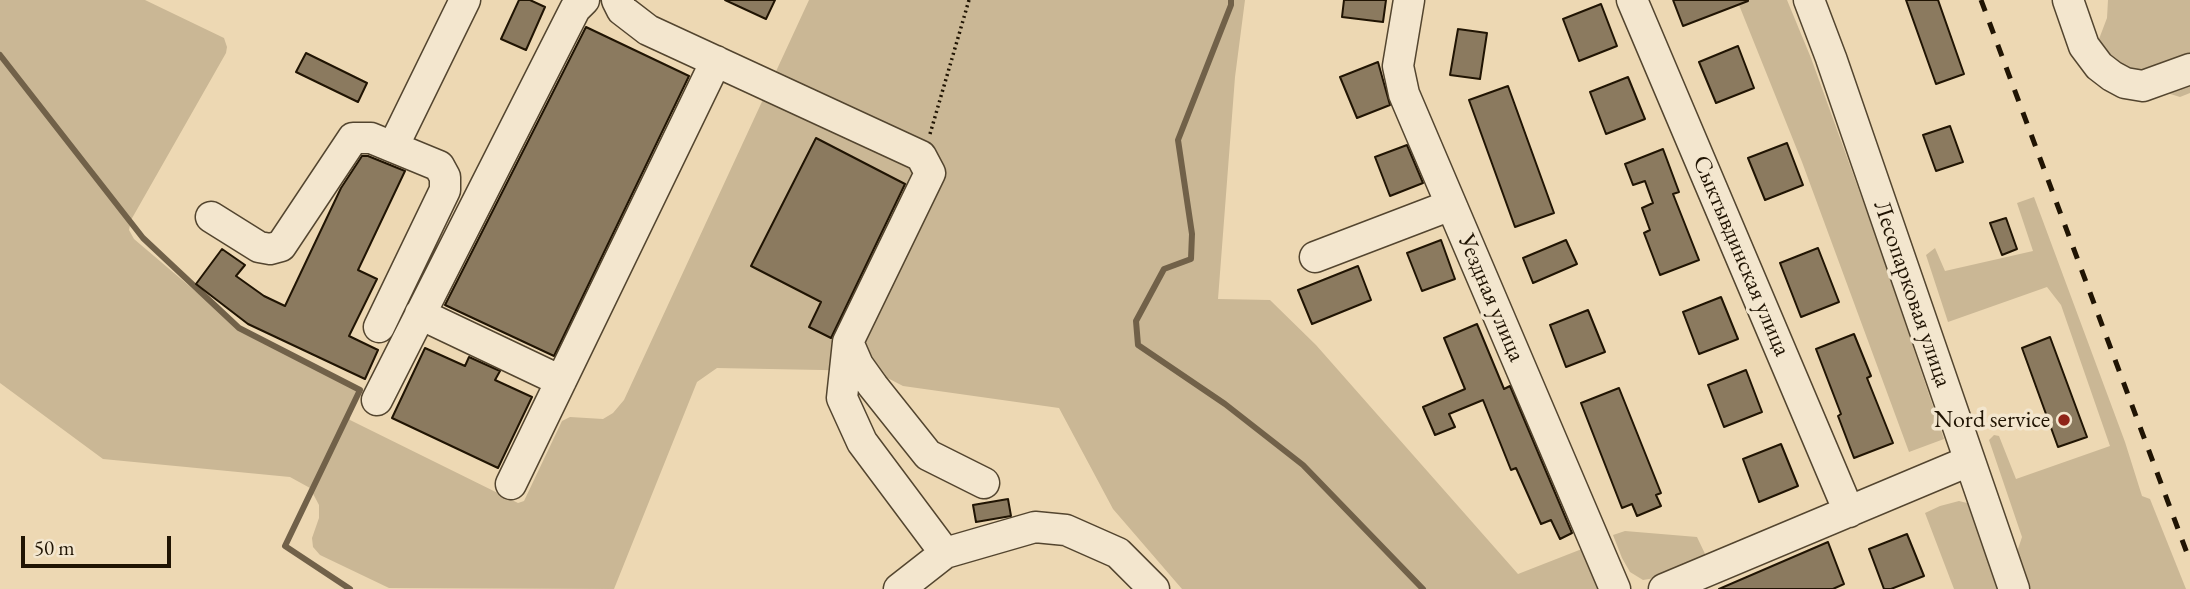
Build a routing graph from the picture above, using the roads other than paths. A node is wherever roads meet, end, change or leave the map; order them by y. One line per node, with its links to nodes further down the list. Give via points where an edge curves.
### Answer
1 (464, 0): 10 (street)
2 (584, 0): 14 (street, via 575,9)
3 (617, 0): 8 (street, via 622,10 648,30)
4 (1409, 0): 11 (street, Уездная улица, via 1398,66 1404,94)
5 (1632, 0): 22 (street, Сыктывдинская улица)
6 (1809, 0): 19 (street, Лесопарковая улица)
7 (2068, 0): 9 (street, via 2084,46 2099,66 2125,83 2143,86)
8 (716, 61): 16 (street, via 921,156 930,173); 17 (street)
9 (2190, 69)
10 (393, 147): 12 (street, via 371,138 353,138 281,246 259,247); 15 (street, via 439,166 445,190)
11 (1451, 205): 13 (street); 26 (street, Уездная улица)
12 (211, 217)
13 (1315, 257)
14 (420, 314): 17 (street); 18 (street)
15 (379, 327)
16 (848, 342): 20 (street, via 858,365 928,455); 23 (street, via 842,398 862,442)
17 (561, 381): 21 (street)
18 (377, 400)
19 (1969, 461): 22 (street); 28 (street, Лесопарковая улица)
20 (984, 483)
21 (511, 484)
22 (1849, 512): 27 (street)
23 (944, 553): 24 (street); 25 (street, via 1035,527 1066,530 1118,554)
24 (900, 589)
25 (1154, 589)
26 (1615, 589)
27 (1664, 589)
28 (2014, 589)

